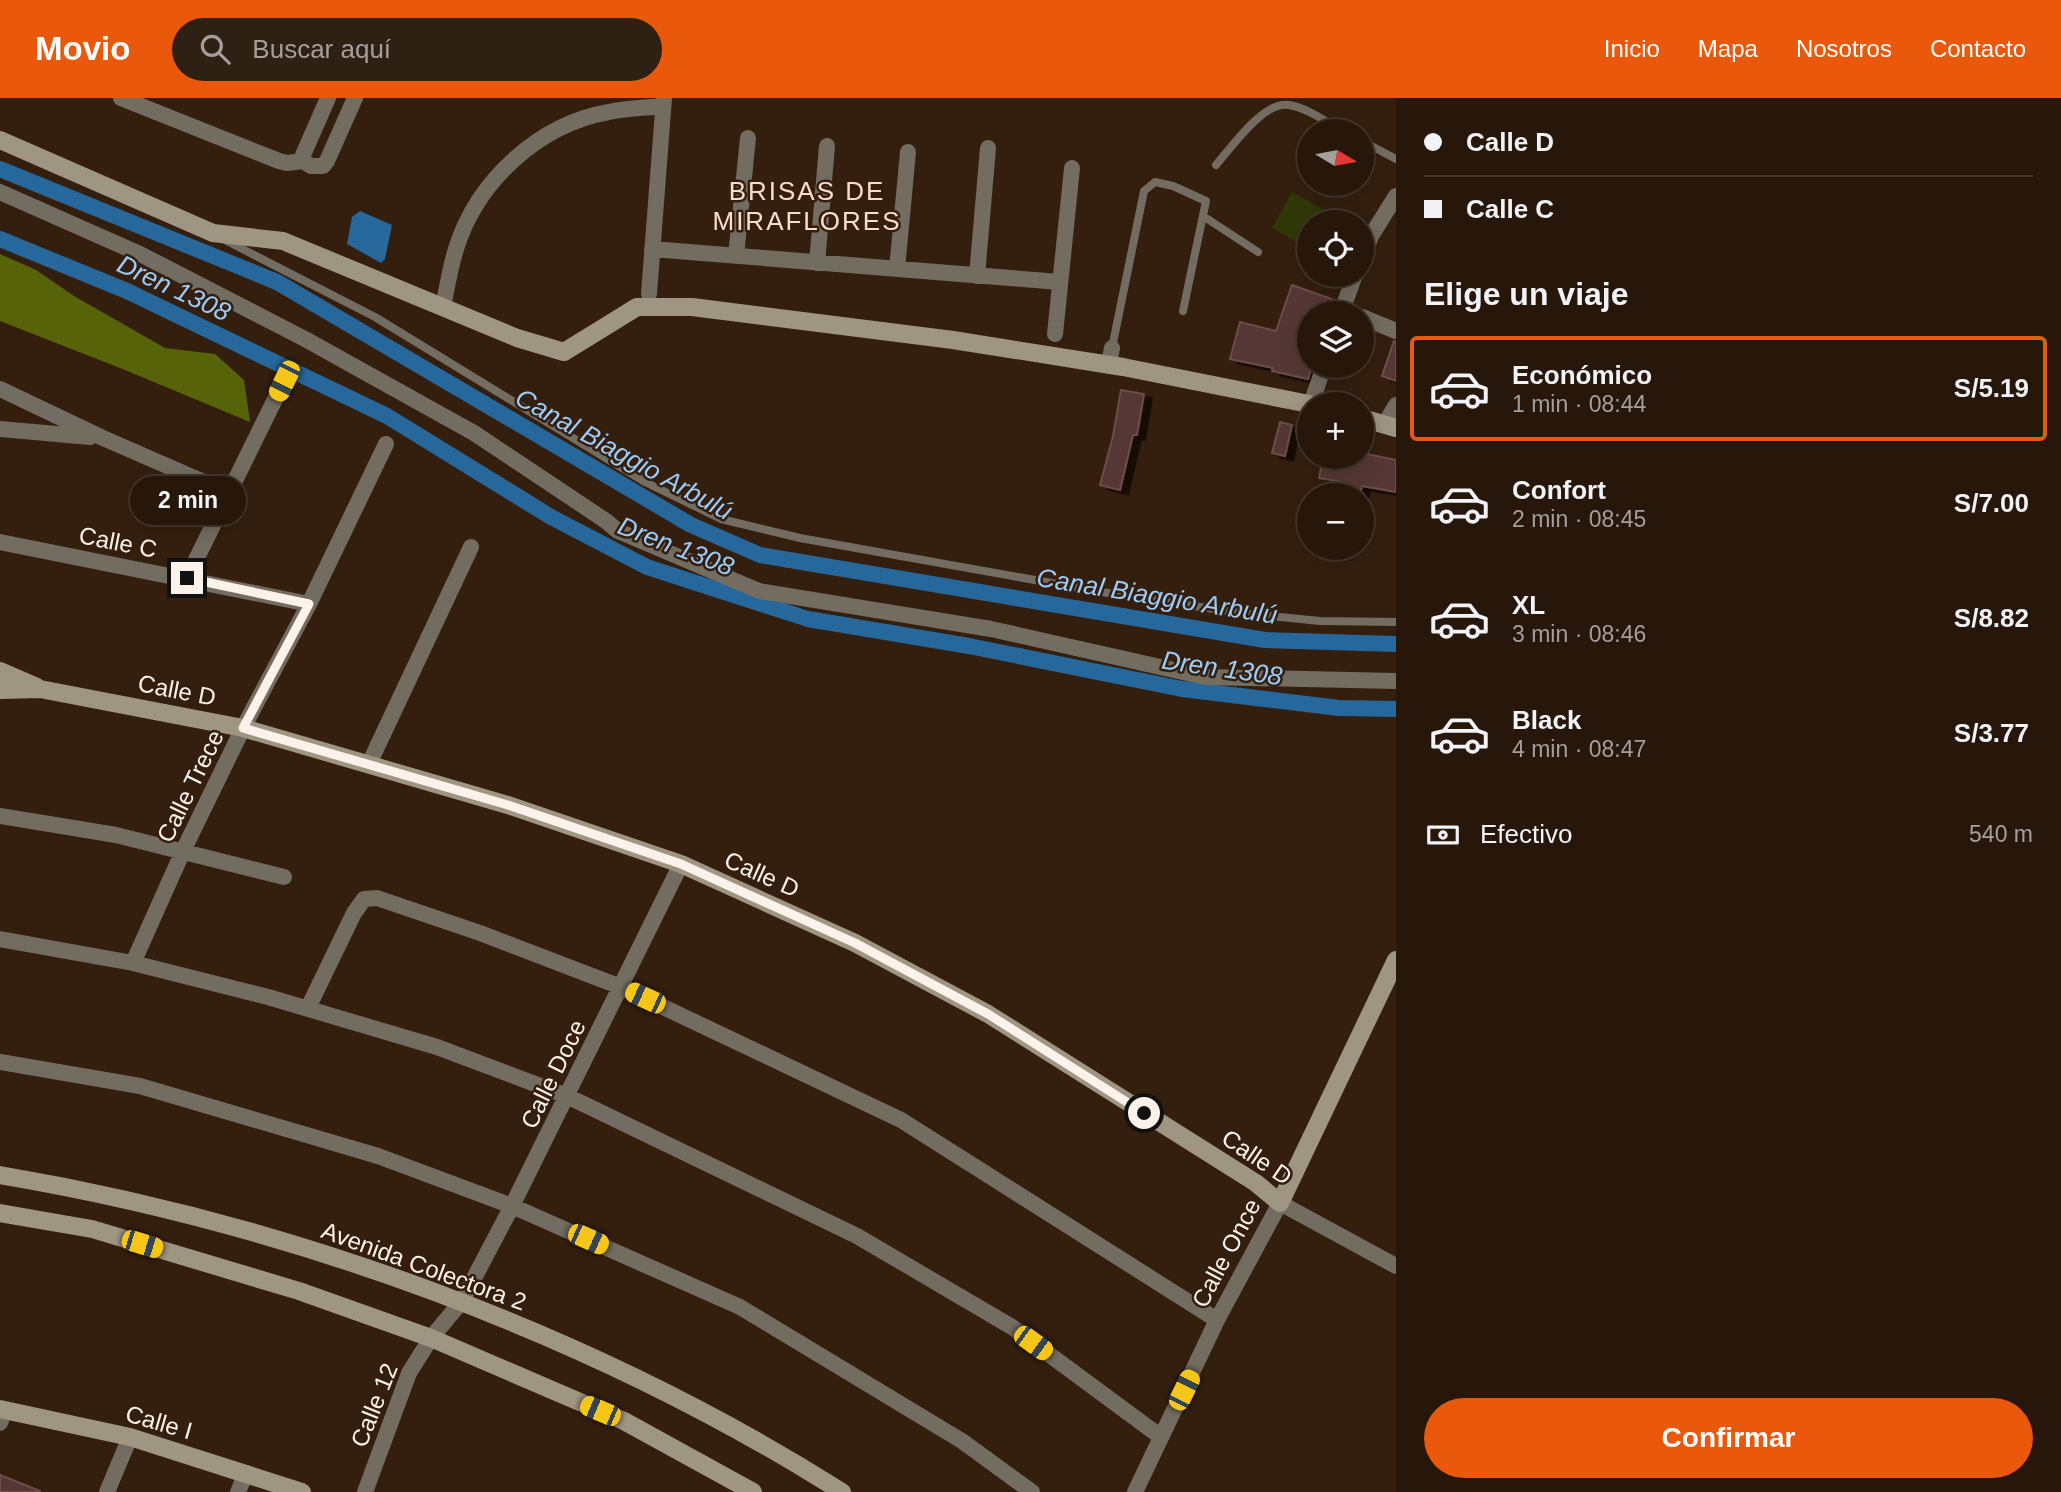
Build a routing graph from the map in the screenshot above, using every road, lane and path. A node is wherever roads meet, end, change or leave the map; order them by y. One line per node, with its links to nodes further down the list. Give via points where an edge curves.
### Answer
1 (121, 98): 13 (street, via 279,161)
2 (328, 98): 13 (street)
3 (355, 98): 13 (street, via 323,166)
4 (664, 102): 21 (street); 29 (street, via 585,118 542,138 508,164 487,190 456,248)
5 (1318, 119): 14 (lane, via 1287,104 1272,107)
6 (748, 138): 23 (street)
7 (0, 140): 20 (street)
8 (827, 146): 24 (street)
9 (1374, 147): 12 (lane)
10 (988, 148): 26 (street)
11 (908, 152): 25 (street)
12 (1396, 159)
13 (303, 161)
14 (1216, 165)
15 (1072, 168): 27 (street)
16 (0, 192): 52 (street, via 139,254 305,339 474,433 618,531 758,591 991,629 1205,677)
17 (1396, 196): 19 (street)
18 (1203, 216): 22 (lane); 30 (lane); 34 (lane, via 1206,201 1173,186 1155,182 1144,191)
19 (1374, 231)
20 (213, 233): 29 (street, via 284,242); 50 (lane, via 375,317 645,482 720,519 800,538 1241,614)
21 (652, 249): 23 (street); 28 (street)
22 (1258, 252)
23 (736, 256): 24 (street)
24 (817, 263): 25 (street)
25 (897, 269): 26 (street)
26 (977, 276): 27 (street)
27 (1060, 282): 33 (street)
28 (649, 294)
29 (443, 307): 34 (street, via 564,352 637,307 692,307)
30 (1183, 311)
31 (1374, 322): 32 (street)
32 (1396, 331)
33 (1055, 334)
34 (1111, 356): 37 (street)
35 (284, 381): 45 (street)
36 (0, 389): 38 (street)
37 (1297, 401)
38 (28, 402): 42 (street, via 30,418); 43 (street)
39 (1396, 405): 40 (street)
40 (1390, 426)
41 (0, 429): 42 (street)
42 (21, 430): 43 (street)
43 (103, 438): 45 (street)
44 (386, 444): 49 (street, Calle Trece)
45 (229, 493): 48 (street)
46 (0, 542): 48 (street, Calle C)
47 (471, 547): 56 (street)
48 (187, 578): 49 (street, Calle C)
49 (309, 604): 55 (street, Calle Trece)
50 (1396, 622)
51 (0, 671): 53 (street, Calle D)
52 (1396, 681)
53 (40, 689): 54 (street, Calle D); 55 (street, Calle D)
54 (0, 690)
55 (243, 728): 56 (street, Calle D); 58 (street, Calle Trece)
56 (369, 764): 59 (street, Calle D)
57 (0, 816): 58 (street, via 116,835)
58 (183, 852): 60 (street); 63 (street, Calle Trece)
59 (681, 864): 64 (street, Calle Doce); 69 (street, Calle D, via 855,943 988,1014)
60 (284, 877)
61 (0, 939): 63 (street)
62 (1396, 960): 69 (street, Calle Once)
63 (134, 963): 65 (street)
64 (621, 987): 65 (street, via 377,898 364,899 354,913); 67 (street, Calle Doce); 75 (street, via 901,1120)
65 (308, 1008): 67 (street, via 437,1047)
66 (0, 1062): 70 (street, via 139,1086 378,1156)
67 (567, 1096): 70 (street, Calle Doce); 79 (street, via 857,1236 1012,1327)
68 (0, 1175): 74 (street, Avenida Colectora 2, via 235,1226)
69 (1280, 1203): 73 (street, Calle D); 75 (street, Calle Once)
70 (512, 1206): 74 (street, Calle Doce); 87 (street, via 740,1307 962,1441)
71 (0, 1213): 76 (street, via 92,1229 299,1291)
72 (1396, 1247): 73 (street)
73 (1392, 1264)
74 (462, 1301): 76 (street, Calle 12); 86 (street, Avenida Colectora 2, via 648,1384 792,1460)
75 (1217, 1321): 79 (street, Calle Once)
76 (431, 1338): 84 (street, Calle 12, via 409,1373); 85 (street, via 624,1421)
77 (2, 1414): 78 (street, Calle I)
78 (130, 1437): 80 (street, Calle I); 81 (street)
79 (1161, 1437): 88 (street, Calle Once)
80 (246, 1473): 82 (street); 83 (street, Calle I)
81 (107, 1492)
82 (238, 1492)
83 (302, 1492)
84 (365, 1492)
85 (753, 1492)
86 (842, 1492)
87 (1032, 1492)
88 (1135, 1492)

